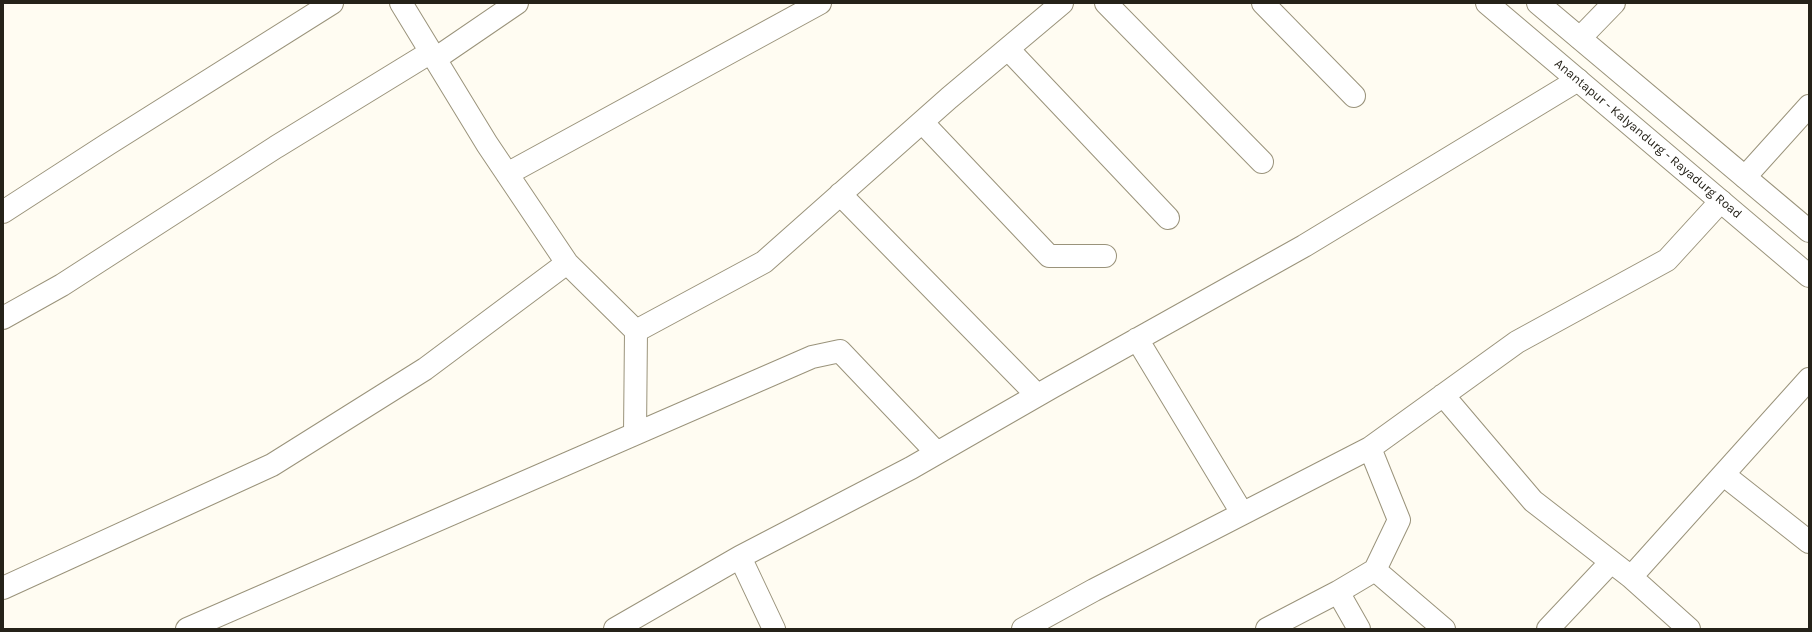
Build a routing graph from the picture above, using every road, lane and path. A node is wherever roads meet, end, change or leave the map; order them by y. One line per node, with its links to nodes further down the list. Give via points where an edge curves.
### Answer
1 (332, 3): 23 (main road)
2 (401, 3): 13 (main road)
3 (517, 3): 13 (main road)
4 (820, 3): 19 (main road)
5 (1062, 3): 12 (main road)
6 (1106, 3): 18 (main road)
7 (1263, 3): 15 (main road)
8 (1487, 3): 14 (main road, Anantapur - Kalyandurg - Rayadurg Road)
9 (1538, 3): 11 (main road)
10 (1614, 3): 11 (main road)
11 (1580, 38): 20 (main road)
12 (1008, 49): 17 (main road); 24 (main road)
13 (433, 56): 19 (main road); 29 (main road, via 276,147 62,284)
14 (1578, 80): 22 (main road, Anantapur - Kalyandurg - Rayadurg Road); 31 (main road, via 1304,246)
15 (1354, 96)
16 (1809, 106): 20 (main road)
17 (922, 122): 21 (main road); 26 (main road, via 1049,256)
18 (1262, 162)
19 (507, 174): 27 (main road)
20 (1745, 177): 25 (main road)
21 (840, 194): 30 (main road, via 764,262); 33 (main road)
22 (1721, 201): 28 (main road, Anantapur - Kalyandurg - Rayadurg Road); 34 (main road, via 1667,260 1517,342)
23 (3, 212)
24 (1168, 218)
25 (1809, 231)
26 (1105, 256)
27 (567, 263): 30 (main road); 45 (main road, via 424,369 272,464)
28 (1809, 276)
29 (3, 318)
30 (636, 331): 35 (main road)
31 (1137, 339): 33 (main road); 39 (main road)
32 (1809, 379): 38 (main road)
33 (1037, 395): 37 (main road)
34 (1443, 395): 36 (main road); 42 (main road, via 1533,501)
35 (635, 433): 37 (main road, via 812,357 840,351); 47 (main road)
36 (1370, 448): 39 (main road); 43 (main road, via 1399,520)
37 (937, 453): 41 (main road)
38 (1724, 475): 40 (main road); 44 (main road)
39 (1242, 513): 50 (main road)
40 (1809, 542)
41 (740, 557): 48 (main road); 49 (main road)
42 (1611, 562): 44 (main road); 54 (main road)
43 (1375, 570): 46 (main road); 53 (main road)
44 (1631, 577): 55 (main road)
45 (3, 588)
46 (1338, 592): 51 (main road); 52 (main road)
47 (188, 629)
48 (615, 629)
49 (774, 629)
50 (1023, 629)
51 (1267, 629)
52 (1359, 629)
53 (1444, 629)
54 (1548, 629)
55 (1689, 629)

